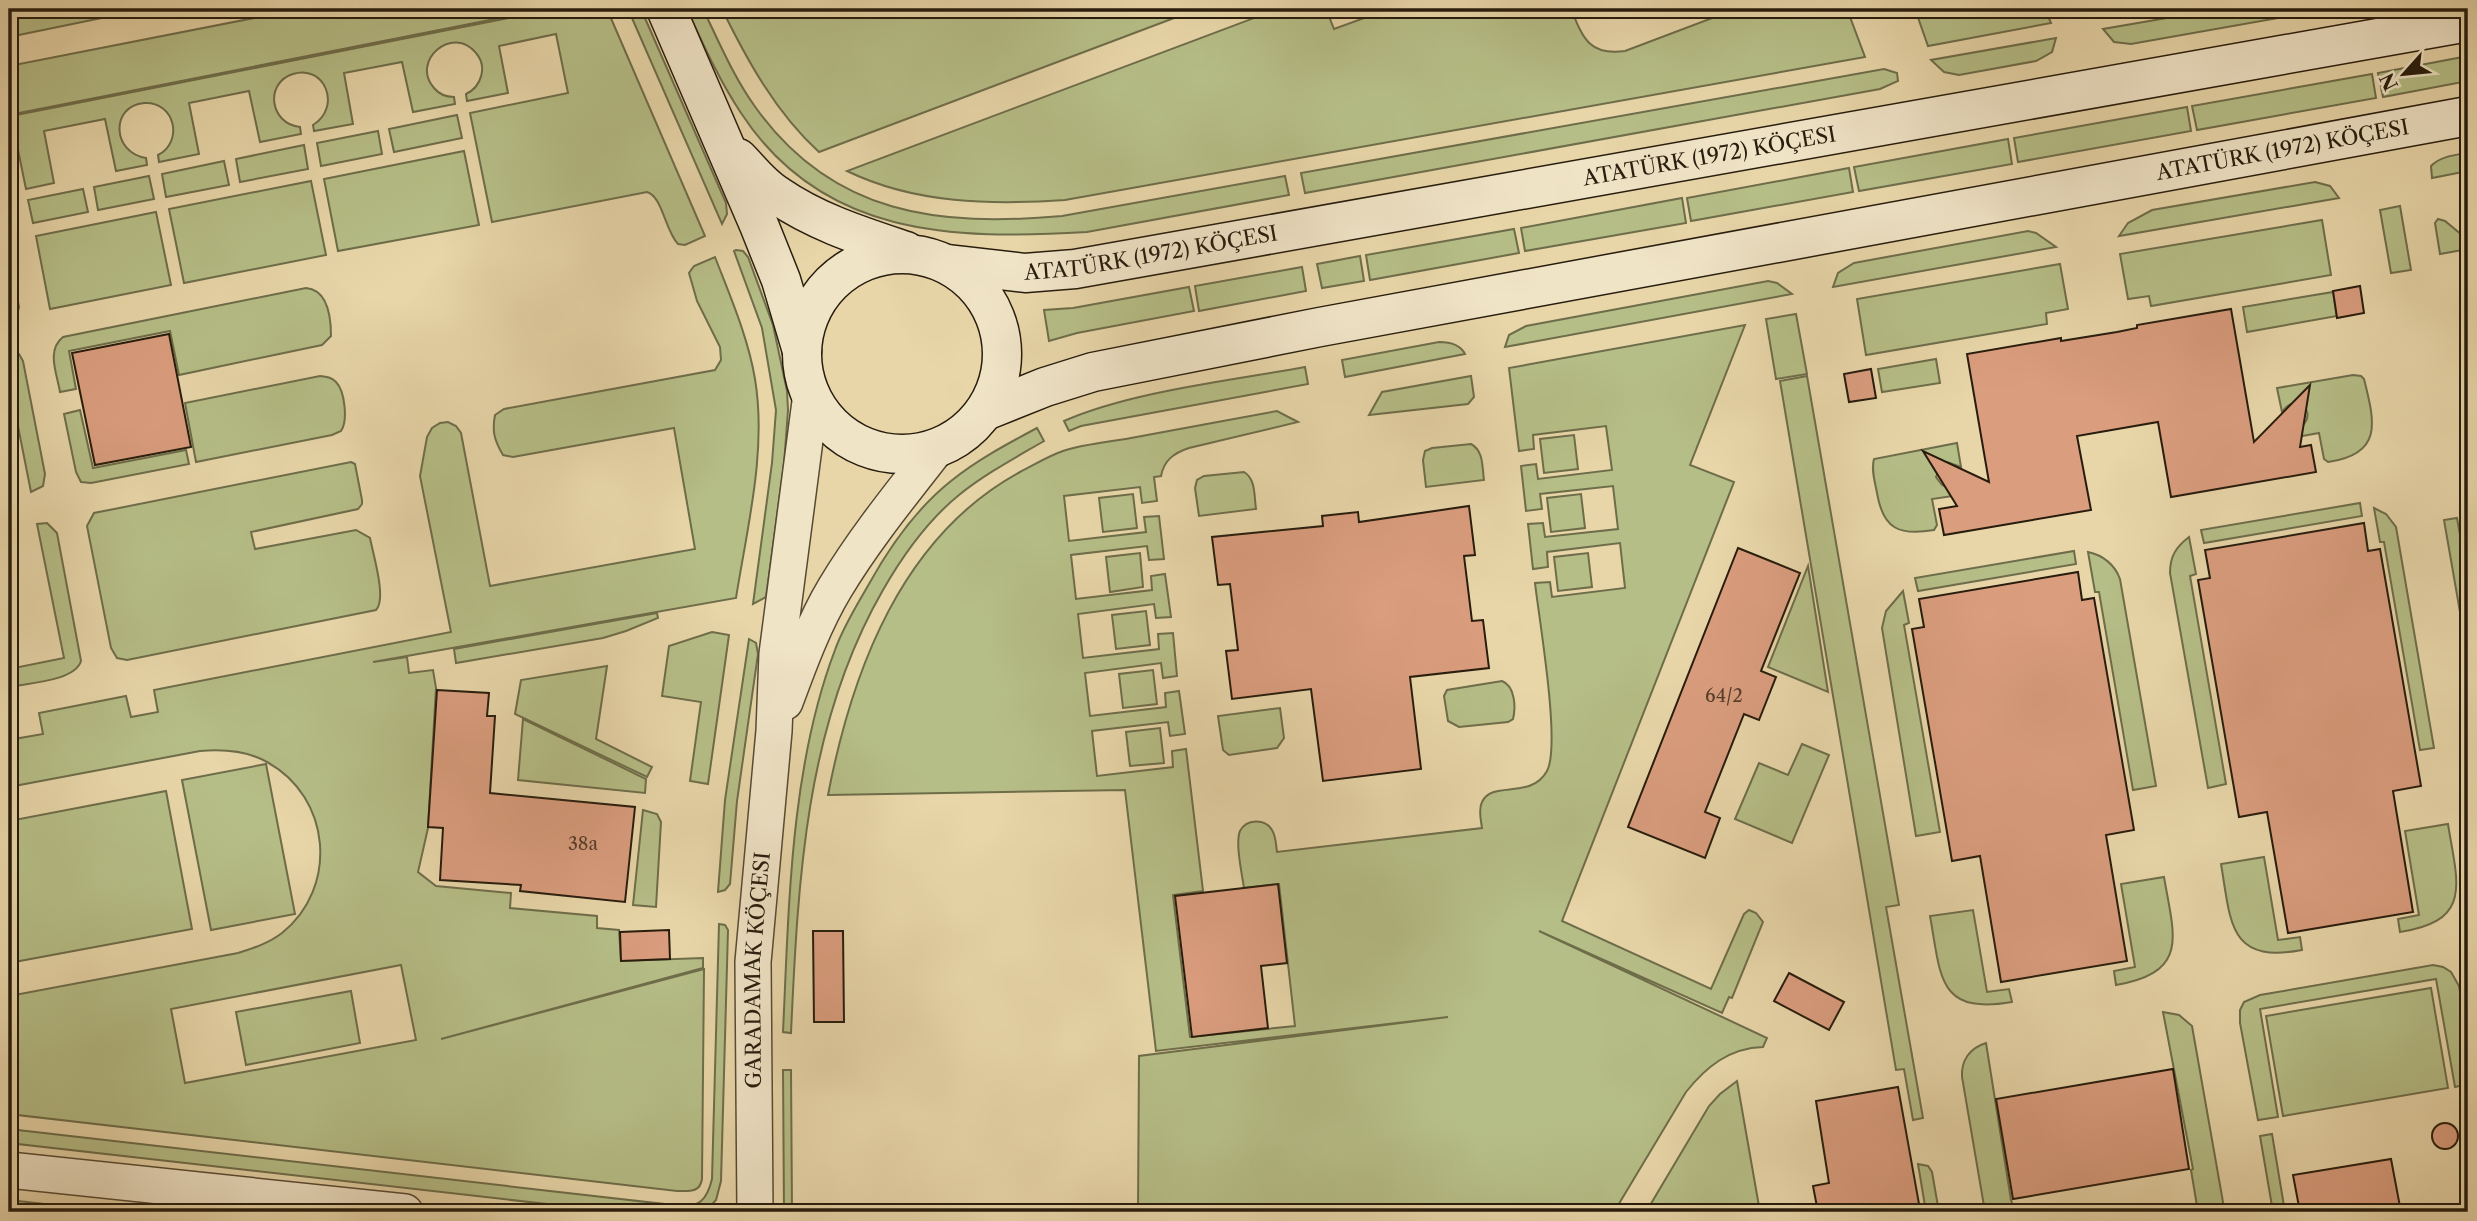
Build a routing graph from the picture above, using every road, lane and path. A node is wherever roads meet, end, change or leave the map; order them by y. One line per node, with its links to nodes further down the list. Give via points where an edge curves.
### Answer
1 (666, 9): 4 (main road)
2 (2468, 22): 5 (main road, ATATÜRK (1972) KÖÇESI, via 1075,269 1025,273)
3 (2468, 116): 8 (main road, ATATÜRK (1972) KÖÇESI, via 1093,372)
4 (724, 144): 5 (main road, via 774,194 812,216); 6 (main road, via 776,269)
5 (931, 259): 6 (main road, via 887,254 860,262 837,277 818,298); 8 (main road, via 971,281 988,303 999,329 1002,357 997,385)
6 (802, 351): 7 (main road)
7 (811, 394): 9 (main road, via 833,425 864,446 887,453); 10 (street, GARADAMAK KÖÇESI, via 777,654)
8 (985, 411): 9 (main road, via 964,433)
9 (937, 448): 10 (street, GARADAMAK KÖÇESI, via 834,589 801,658)
10 (774, 731): 13 (street, GARADAMAK KÖÇESI, via 753,961)
11 (9, 1170): 12 (street)
12 (405, 1212)
13 (755, 1212)

